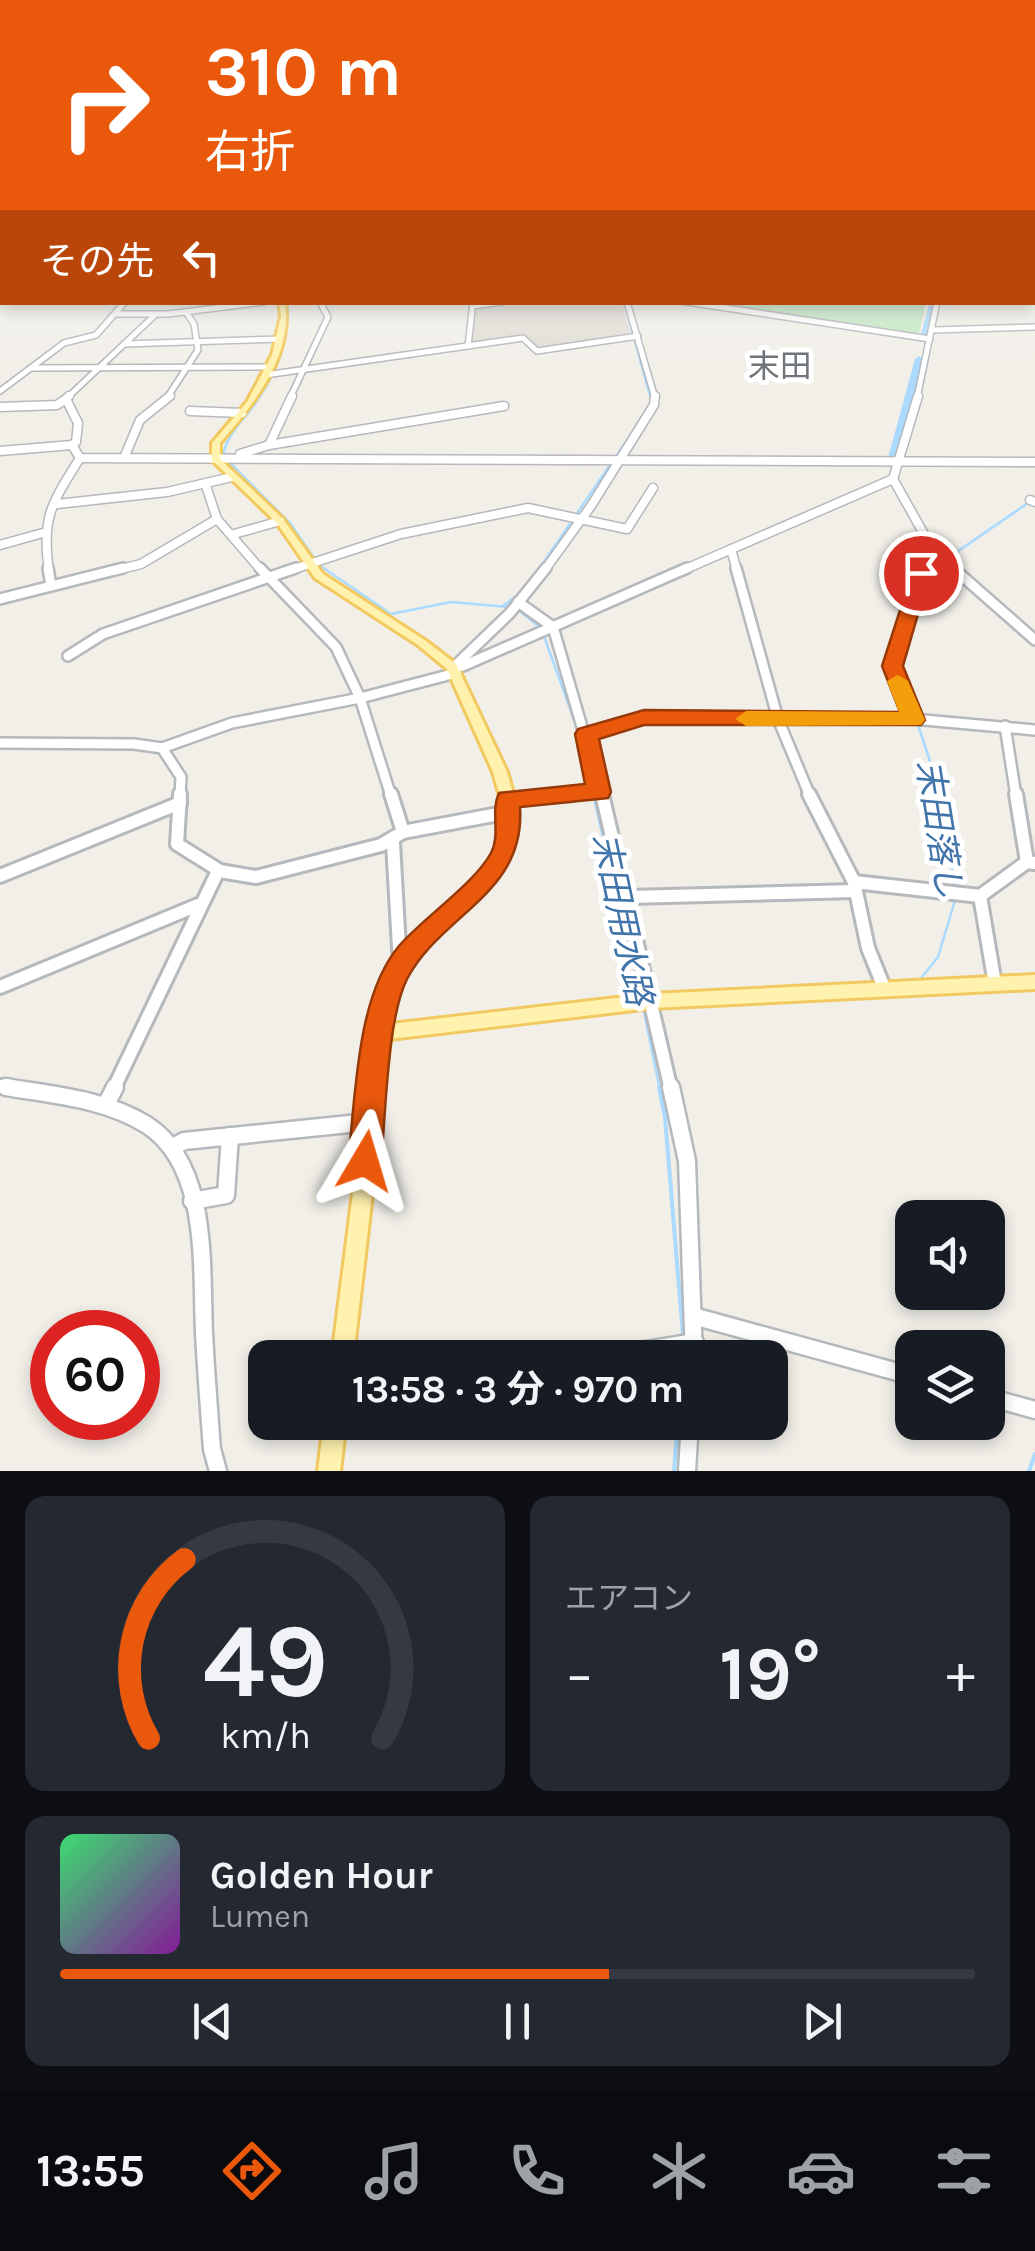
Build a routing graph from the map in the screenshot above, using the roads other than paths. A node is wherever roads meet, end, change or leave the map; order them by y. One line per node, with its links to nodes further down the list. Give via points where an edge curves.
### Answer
1 (123, 305): 10 (street)
2 (241, 305): 9 (street)
3 (282, 305): 15 (main road)
4 (322, 305): 22 (street, via 328,316)
5 (472, 305): 18 (street)
6 (629, 305): 14 (street)
7 (709, 305): 13 (street)
8 (937, 305): 13 (street)
9 (186, 312): 11 (street); 16 (street)
10 (117, 314): 11 (street); 19 (street, via 96,335 64,343)
11 (155, 315): 17 (street)
12 (1035, 327): 13 (street)
13 (932, 335): 37 (street)
14 (638, 336): 18 (street, via 537,350 523,338); 36 (street, via 656,397)
15 (280, 339): 16 (street); 23 (main road)
16 (195, 343): 17 (street); 21 (street)
17 (123, 344): 20 (street)
18 (468, 346): 22 (street)
19 (30, 368): 20 (street); 24 (street)
20 (96, 368): 21 (street); 25 (street)
21 (188, 369): 23 (street); 34 (street, via 171,395 140,420)
22 (300, 371): 23 (street); 31 (street)
23 (270, 373): 29 (main road)
24 (0, 391)
25 (66, 399): 27 (street); 30 (street, via 78,423)
26 (504, 406): 31 (street)
27 (0, 407)
28 (190, 412): 29 (street)
29 (242, 413): 35 (main road, via 216,443)
30 (72, 445): 32 (street); 33 (street)
31 (269, 445): 35 (street)
32 (0, 451)
33 (80, 458): 34 (street); 43 (street)
34 (124, 458): 35 (street)
35 (224, 459): 36 (street); 39 (main road)
36 (618, 460): 37 (street); 44 (street)
37 (902, 462): 38 (street); 40 (street)
38 (1035, 462)
39 (232, 477): 41 (street); 46 (main road)
40 (894, 479): 50 (street); 51 (street)
41 (206, 486): 43 (street); 45 (street)
42 (653, 488): 44 (street, via 627,529)
43 (57, 504): 47 (street)
44 (577, 518): 52 (street, via 520,510 401,534); 56 (street)
45 (216, 519): 48 (street); 54 (street, via 141,564)
46 (280, 521): 48 (street); 52 (main road)
47 (43, 533): 49 (street); 54 (street)
48 (234, 534): 53 (street)
49 (0, 544)
50 (731, 550): 57 (street); 62 (street)
51 (940, 558): 58 (street); 63 (street, via 916,582 894,657)
52 (312, 562): 53 (street); 60 (main road, via 327,582)
53 (266, 576): 59 (street, via 103,634); 61 (street, via 336,647)
54 (52, 586): 55 (street)
55 (0, 600)
56 (518, 602): 57 (street); 60 (street)
57 (553, 627): 60 (street); 66 (street)
58 (1035, 640)
59 (68, 656)
60 (454, 670): 61 (street); 71 (main road)
61 (360, 698): 68 (street, via 232,723); 72 (street)
62 (778, 719): 63 (street); 66 (street, via 644,718); 77 (street, via 793,764)
63 (914, 720): 64 (street)
64 (1005, 726): 65 (street); 74 (street)
65 (1035, 730)
66 (586, 734): 69 (street)
67 (0, 743): 68 (street)
68 (162, 748): 70 (street, via 181,777)
69 (599, 792): 71 (street); 79 (street)
70 (180, 803): 75 (street, via 177,844); 76 (street)
71 (508, 806): 72 (street); 81 (main road, via 506,849 497,865)
72 (403, 832): 73 (street)
73 (393, 843): 75 (street, via 274,877); 81 (street)
74 (1031, 863): 78 (street)
75 (217, 873): 80 (street)
76 (0, 876)
77 (855, 886): 78 (street); 79 (street); 85 (street)
78 (980, 896): 83 (street)
79 (629, 897): 86 (street)
80 (199, 904): 84 (street); 89 (street)
81 (400, 964): 87 (main road)
82 (1035, 982): 83 (main road)
83 (995, 984): 85 (main road)
84 (0, 986)
85 (885, 990): 86 (main road)
86 (651, 1002): 87 (main road); 94 (street, via 687,1161)
87 (380, 1032): 90 (main road)
88 (0, 1086): 89 (street)
89 (106, 1105): 92 (street, via 151,1127)
90 (369, 1122): 91 (street); 95 (main road)
91 (230, 1136): 92 (street); 93 (street, via 226,1195)
92 (173, 1147): 93 (street)
93 (192, 1201): 102 (street)
94 (694, 1316): 96 (street); 97 (street)
95 (344, 1340)
96 (694, 1340)
97 (895, 1371)
98 (1005, 1402): 99 (street)
99 (1035, 1410)
100 (333, 1440): 103 (main road)
101 (689, 1440): 104 (street)
102 (218, 1471)
103 (329, 1471)
104 (688, 1471)

